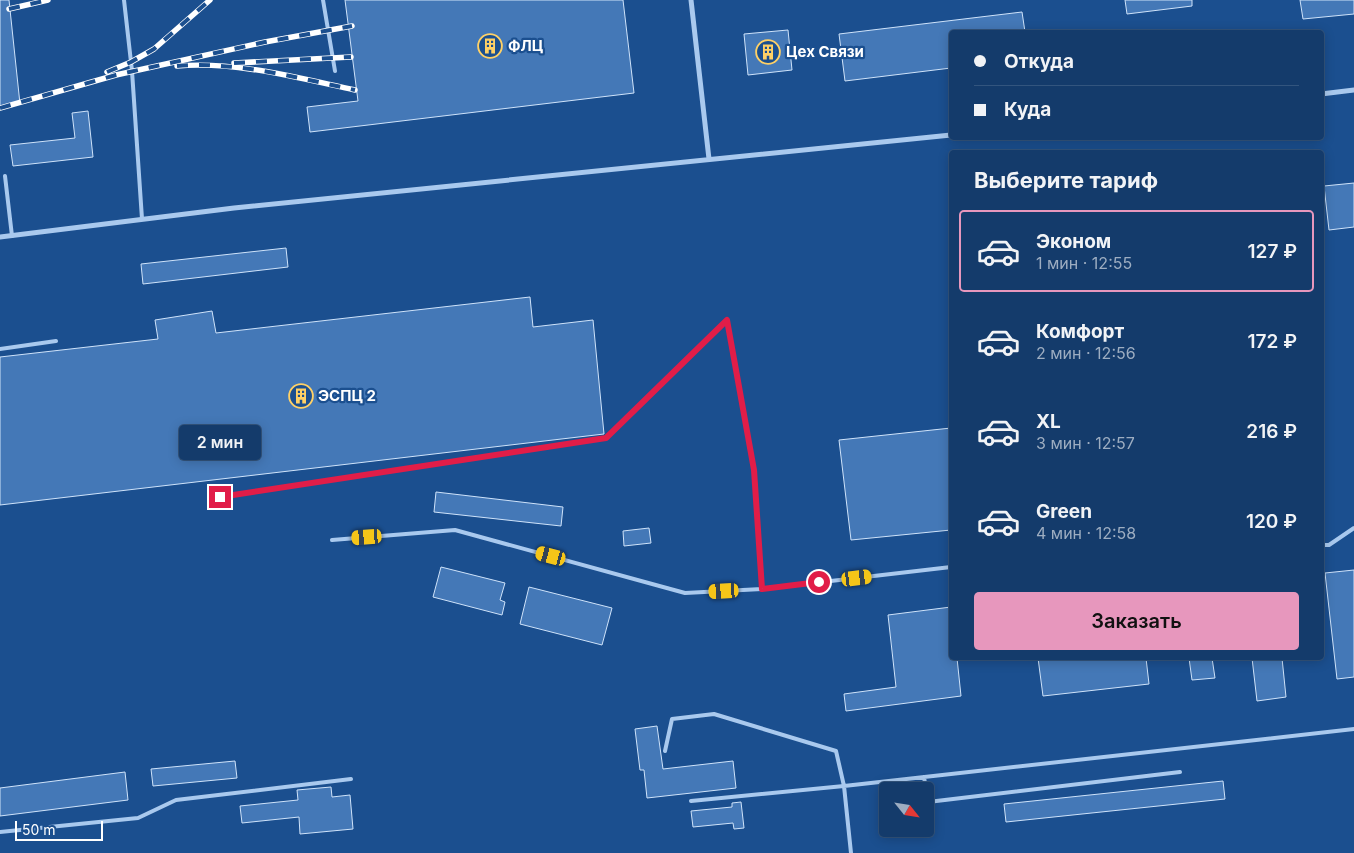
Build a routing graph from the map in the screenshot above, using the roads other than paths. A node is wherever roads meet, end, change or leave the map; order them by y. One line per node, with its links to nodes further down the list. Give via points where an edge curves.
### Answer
1 (124, 0): 10 (lane)
2 (323, 0): 4 (lane)
3 (691, 0): 8 (street)
4 (335, 71)
5 (1354, 90): 6 (street)
6 (1324, 94)
7 (949, 135): 8 (street)
8 (709, 159): 10 (street)
9 (5, 176): 11 (lane)
10 (142, 219): 11 (street)
11 (12, 236): 12 (street)
12 (0, 237)
13 (56, 341): 14 (lane)
14 (0, 349)
15 (220, 497): 20 (lane, via 606,438 727,320 754,470)
16 (1354, 528): 18 (lane)
17 (332, 540): 20 (lane, via 455,530 685,594)
18 (1324, 545)
19 (949, 567): 20 (lane)
20 (762, 589)
21 (1354, 729): 24 (lane)
22 (665, 751): 26 (lane, via 672,719 714,714 836,751)
23 (1180, 772): 24 (lane, via 928,802)
24 (924, 777): 26 (lane)
25 (351, 779): 28 (lane, via 176,800 138,818)
26 (844, 786): 27 (lane); 29 (lane)
27 (690, 801)
28 (0, 832)
29 (851, 853)

